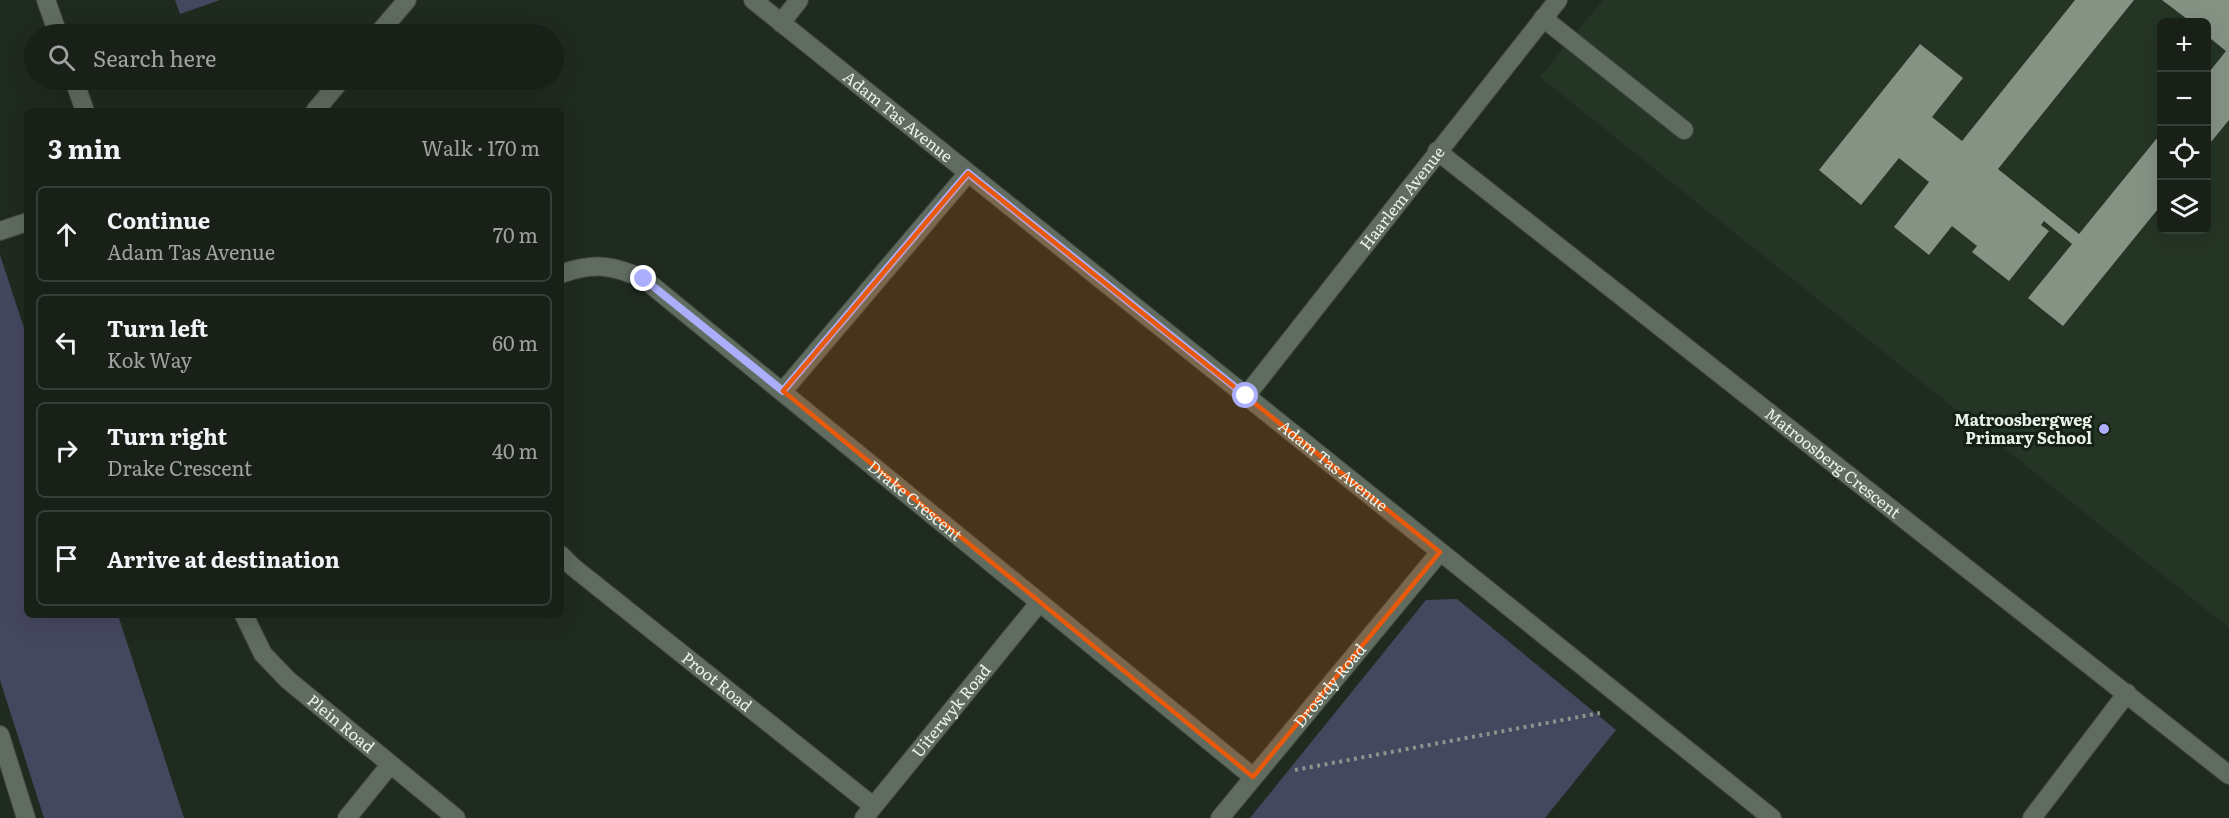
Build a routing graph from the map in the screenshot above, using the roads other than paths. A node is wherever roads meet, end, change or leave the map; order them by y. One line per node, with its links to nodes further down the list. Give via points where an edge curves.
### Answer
1 (46, 0): 8 (street)
2 (407, 0): 9 (street)
3 (753, 0): 7 (street, Adam Tas Avenue)
4 (799, 0): 7 (street)
5 (1558, 0): 6 (street, Haarlem Avenue)
6 (1543, 18): 14 (street); 15 (street, Haarlem Avenue)
7 (781, 23): 16 (street, Adam Tas Avenue)
8 (54, 24)
9 (387, 24)
10 (78, 90): 12 (street)
11 (333, 90): 13 (street)
12 (84, 108)
13 (318, 108)
14 (1684, 130)
15 (1437, 151): 21 (street, Haarlem Avenue); 26 (street, Matroosberg Crescent)
16 (968, 173): 20 (street); 21 (street, Adam Tas Avenue)
17 (24, 223): 18 (street)
18 (0, 231)
19 (564, 273): 20 (street, Drake Crescent, via 594,266 621,268 644,279)
20 (783, 391): 24 (street, Drake Crescent)
21 (1246, 396): 22 (street, Adam Tas Avenue)
22 (1440, 552): 30 (street, Drostdy Road); 36 (street, Adam Tas Avenue)
23 (564, 558): 31 (street, Proot Road)
24 (1040, 603): 30 (street, Drake Crescent); 31 (street, Uiterwyk Road)
25 (245, 618): 28 (street, Plein Road, via 263,654 288,680)
26 (2127, 693): 29 (street, Matroosberg Crescent); 37 (street)
27 (0, 735): 32 (street)
28 (390, 765): 33 (street); 34 (street, Plein Road)
29 (2229, 775)
30 (1253, 777): 35 (street, Drostdy Road)
31 (869, 812)
32 (26, 818)
33 (347, 818)
34 (456, 818)
35 (1220, 818)
36 (1772, 818)
37 (2032, 818)

